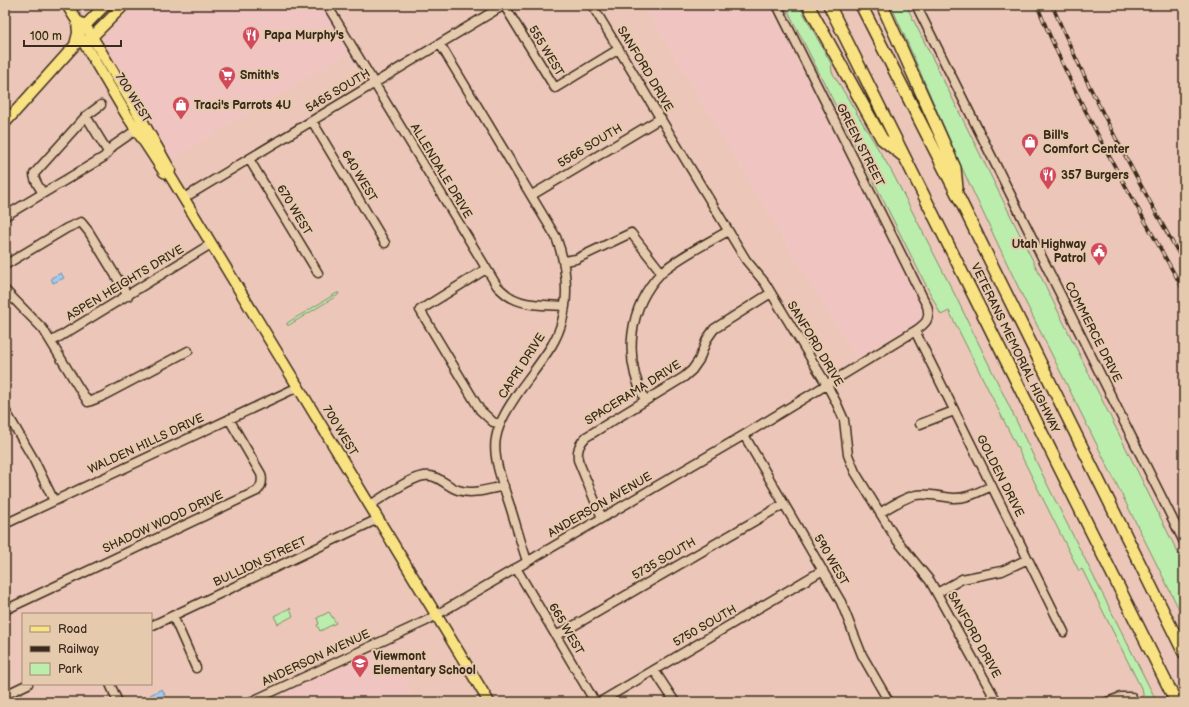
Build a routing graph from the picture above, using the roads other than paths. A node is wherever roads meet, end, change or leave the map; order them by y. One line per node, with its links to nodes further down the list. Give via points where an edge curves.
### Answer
1 (67, 5): 13 (main road)
2 (105, 5): 13 (main road)
3 (124, 5): 14 (main road)
4 (327, 5): 17 (street, ALLENDALE DRIVE)
5 (504, 5): 15 (street, 5465 SOUTH); 16 (street, 555 WEST, via 555,88)
6 (592, 5): 16 (street, SANFORD DRIVE)
7 (777, 5): 44 (street, GREEN STREET)
8 (808, 5): 25 (highway, via 882,139)
9 (830, 5): 25 (highway, VETERANS MEMORIAL HIGHWAY)
10 (861, 5): 29 (highway, VETERANS MEMORIAL HIGHWAY)
11 (882, 5): 29 (highway, via 955,168)
12 (916, 5): 67 (street, COMMERCE DRIVE)
13 (80, 26): 14 (main road); 14 (main road)
14 (84, 42): 22 (main road); 23 (main road, 700 WEST); 27 (main road, 700 WEST, via 158,147 170,170)
15 (440, 44): 17 (street, 5465 SOUTH); 30 (street, CAPRI DRIVE)
16 (619, 49): 20 (street, SANFORD DRIVE)
17 (375, 83): 21 (street, 5465 SOUTH); 38 (street, ALLENDALE DRIVE)
18 (101, 105): 19 (street)
19 (86, 116): 24 (street); 28 (street, via 34,174)
20 (661, 118): 30 (street, 5566 SOUTH); 33 (street, SANFORD DRIVE)
21 (312, 121): 26 (street, 5465 SOUTH); 34 (street, 640 WEST)
22 (5, 123)
23 (136, 130): 24 (street); 27 (main road, 700 WEST, via 164,172)
24 (108, 152): 28 (street, via 104,157)
25 (906, 158): 95 (highway, VETERANS MEMORIAL HIGHWAY)
26 (249, 159): 31 (street, 5465 SOUTH); 39 (street, 670 WEST)
27 (169, 174): 31 (main road, 700 WEST)
28 (43, 193): 32 (street)
29 (957, 194): 79 (highway, VETERANS MEMORIAL HIGHWAY)
30 (532, 195): 36 (street, CAPRI DRIVE, via 556,237)
31 (184, 198): 35 (main road, 700 WEST)
32 (5, 216)
33 (728, 231): 40 (street, via 680,259); 42 (street, SANFORD DRIVE)
34 (385, 243)
35 (211, 244): 43 (street, ASPEN HEIGHTS DRIVE); 50 (main road, 700 WEST)
36 (564, 262): 40 (street, via 576,259 631,233); 45 (street, CAPRI DRIVE)
37 (5, 265): 43 (street, via 81,222)
38 (486, 269): 45 (street, ALLENDALE DRIVE, via 497,286 512,299 534,304); 55 (street, via 420,310 480,410 493,422)
39 (318, 273)
40 (662, 273): 51 (street, via 640,304 632,332 633,369)
41 (5, 290): 47 (street, via 36,321)
42 (771, 293): 49 (street, SANFORD DRIVE); 51 (street, SPACERAMA DRIVE, via 714,329 692,370)
43 (128, 296): 47 (street, ASPEN HEIGHTS DRIVE)
44 (922, 296): 46 (street, ANDERSON AVENUE, via 929,317)
45 (565, 306): 55 (street, CAPRI DRIVE, via 553,344 510,405)
46 (914, 332): 49 (street, ANDERSON AVENUE); 53 (street, GOLDEN DRIVE)
47 (51, 342): 48 (street, via 88,402)
48 (188, 351)
49 (827, 385): 57 (street, ANDERSON AVENUE); 63 (street, SANFORD DRIVE, via 844,420 845,442 851,464)
50 (298, 387): 54 (street, WALDEN HILLS DRIVE); 62 (main road, 700 WEST)
51 (646, 400): 64 (street, SPACERAMA DRIVE, via 580,442 578,460)
52 (5, 410): 60 (street)
53 (954, 411): 56 (street); 59 (street, GOLDEN DRIVE)
54 (228, 419): 60 (street, WALDEN HILLS DRIVE); 73 (street, SHADOW WOOD DRIVE, via 261,474 261,485 257,491)
55 (500, 424): 58 (street, CAPRI DRIVE, via 496,454)
56 (920, 424)
57 (744, 435): 61 (street, 590 WEST); 64 (street, ANDERSON AVENUE)
58 (504, 486): 62 (street, via 468,492 451,487 438,477 426,476 412,480); 69 (street, CAPRI DRIVE)
59 (992, 486): 63 (street, via 960,498 916,495 901,500); 68 (street, GOLDEN DRIVE)
60 (54, 501): 66 (street, WALDEN HILLS DRIVE)
61 (784, 504): 71 (street, 590 WEST); 78 (street, 5735 SOUTH)
62 (370, 505): 65 (main road, 700 WEST)
63 (880, 513): 72 (street, SANFORD DRIVE, via 896,539)
64 (602, 518): 69 (street, ANDERSON AVENUE)
65 (378, 519): 74 (main road, 700 WEST); 75 (street, BULLION STREET)
66 (5, 524)
67 (1184, 542)
68 (1028, 559): 72 (street, via 1002,571 962,579); 77 (street, GOLDEN DRIVE)
69 (527, 561): 70 (street, ANDERSON AVENUE)
70 (516, 568): 74 (street, ANDERSON AVENUE); 78 (street, 665 WEST)
71 (823, 570): 81 (street, 5750 SOUTH); 92 (street, 590 WEST, via 843,606 862,655)
72 (937, 593): 93 (street, SANFORD DRIVE)
73 (5, 610)
74 (436, 615): 87 (street, ANDERSON AVENUE); 88 (main road, 700 WEST)
75 (173, 616): 76 (street, BULLION STREET); 80 (street)
76 (152, 626)
77 (1064, 632)
78 (556, 636): 89 (street, 665 WEST)
79 (1184, 653)
80 (196, 668)
81 (654, 670): 90 (street, 5750 SOUTH); 91 (street)
82 (26, 685): 84 (street)
83 (110, 685): 86 (street)
84 (5, 695)
85 (1132, 697): 94 (street)
86 (118, 702)
87 (250, 702)
88 (489, 702)
89 (595, 702)
90 (600, 702)
91 (675, 702)
92 (889, 702)
93 (998, 702)
94 (1107, 702)
95 (1176, 702)

